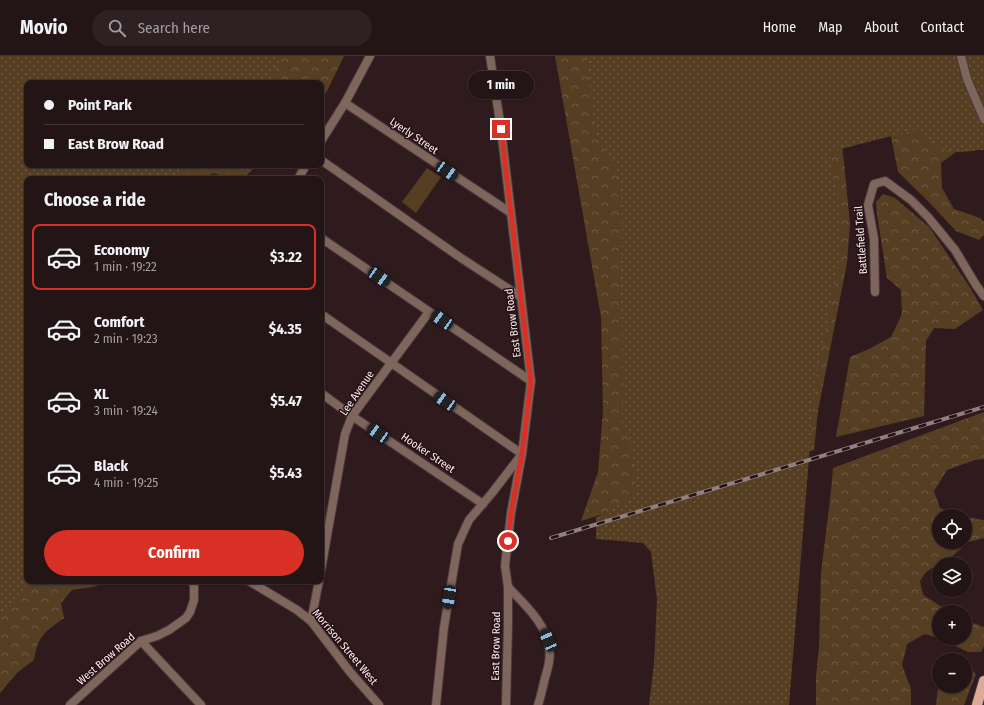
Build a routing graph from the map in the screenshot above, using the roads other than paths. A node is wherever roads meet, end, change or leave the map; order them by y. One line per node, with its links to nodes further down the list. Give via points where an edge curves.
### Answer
1 (370, 56): 4 (street)
2 (490, 56): 8 (street, East Brow Road)
3 (961, 56): 5 (street, via 967,79)
4 (345, 103): 6 (street); 8 (street, Lyerly Street)
5 (984, 119)
6 (324, 136)
7 (324, 162): 11 (street, via 467,263)
8 (511, 213): 11 (street, East Brow Road)
9 (324, 240): 13 (street)
10 (875, 292): 12 (street, Battlefield Trail, via 874,240 868,205 874,184 886,182 928,216 955,250)
11 (521, 296): 16 (street, East Brow Road)
12 (984, 296)
13 (429, 312): 15 (street, Lee Avenue); 16 (street)
14 (324, 316): 15 (street)
15 (391, 362): 18 (street, Lee Avenue); 19 (street)
16 (531, 382): 19 (street, East Brow Road)
17 (324, 394): 18 (street, Hooker Street)
18 (352, 416): 20 (street, Hooker Street); 21 (street, Lee Avenue, via 345,434)
19 (522, 454): 20 (street); 25 (street, East Brow Road, via 511,513 505,566)
20 (483, 504): 32 (street, via 469,520 458,544 444,627)
21 (324, 553)
22 (193, 584): 27 (street, West Brow Road, via 194,600 186,618 170,630)
23 (254, 584): 26 (street, Morrison Street West)
24 (318, 584): 26 (street)
25 (508, 587): 33 (street, East Brow Road); 34 (street, via 527,607 548,640 549,663)
26 (311, 621): 31 (street, Morrison Street West)
27 (142, 641): 29 (street, West Brow Road); 30 (street)
28 (984, 681): 35 (main road)
29 (70, 705)
30 (201, 705)
31 (379, 705)
32 (436, 705)
33 (506, 705)
34 (538, 705)
35 (977, 705)

